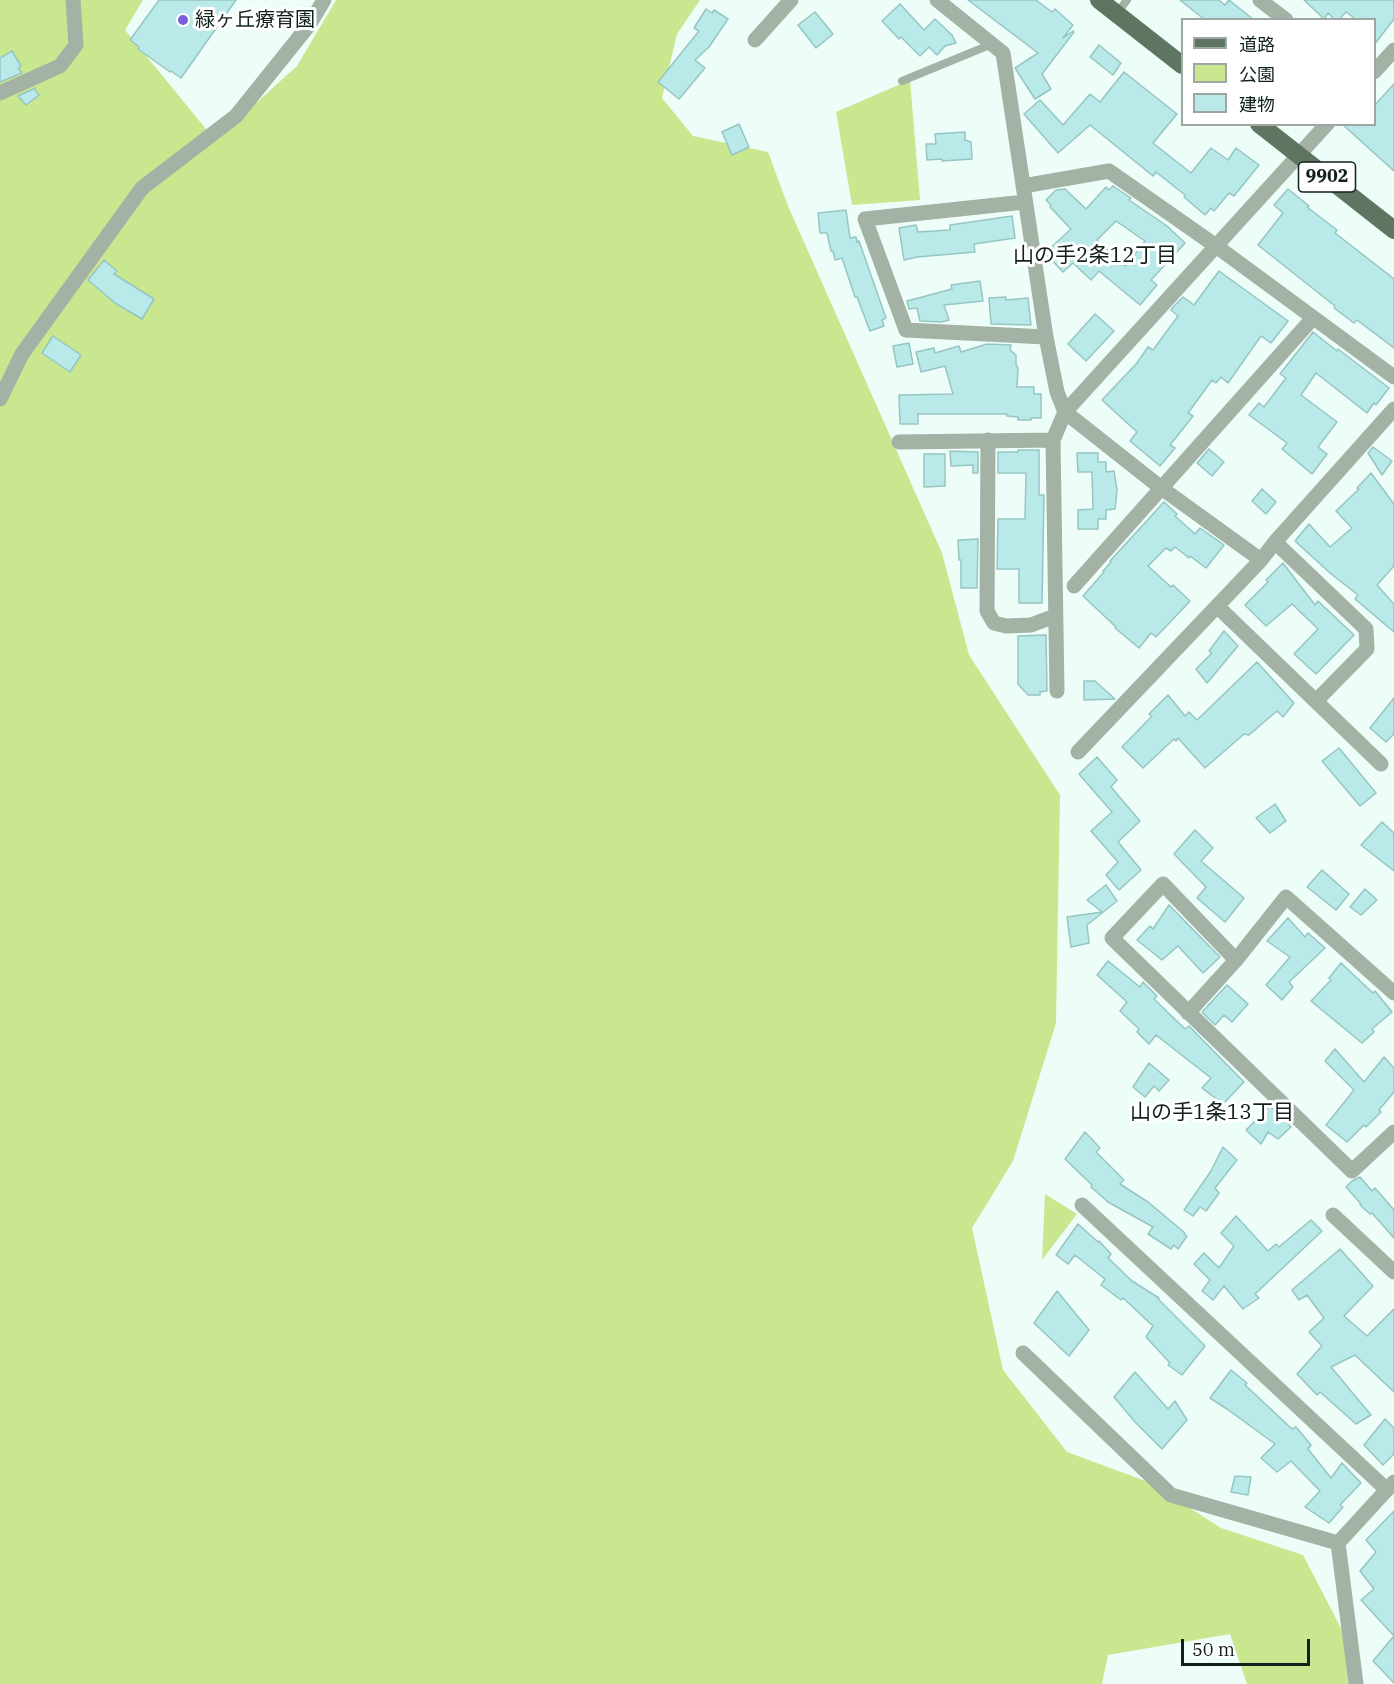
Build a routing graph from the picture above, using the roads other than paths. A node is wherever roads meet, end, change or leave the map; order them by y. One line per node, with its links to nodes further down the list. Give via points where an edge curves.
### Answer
1 (73, 0): 15 (street, via 75,45 60,66)
2 (324, 0): 26 (street, via 309,26 236,116 142,188 22,354)
3 (791, 0): 9 (street)
4 (937, 0): 10 (street)
5 (1099, 0): 7 (main road)
6 (1260, 0): 8 (street)
7 (1122, 7): 12 (main road)
8 (1283, 18)
9 (755, 40)
10 (992, 44): 14 (lane); 19 (street, via 1003,53)
11 (1394, 50): 13 (street)
12 (1181, 64)
13 (1376, 70)
14 (902, 81)
15 (0, 93)
16 (1262, 126): 18 (main road, 9902)
17 (1325, 126): 18 (street)
18 (1299, 156): 21 (main road, 9902); 22 (street)
19 (1023, 186): 20 (street); 22 (street, via 1109,171)
20 (1024, 202): 24 (street); 24 (street, via 865,219 906,330)
21 (1394, 230)
22 (1216, 246): 23 (street); 28 (street)
23 (1313, 318): 25 (street); 32 (street)
24 (1046, 337): 28 (street, via 1057,393)
25 (1394, 377)
26 (0, 399)
27 (1394, 408): 33 (street)
28 (1065, 412): 30 (street); 32 (street)
29 (988, 440): 30 (street); 31 (street); 37 (street, via 987,611 994,623 1006,626 1031,624)
30 (1053, 440): 37 (street)
31 (899, 442)
32 (1160, 488): 34 (street); 35 (street)
33 (1275, 542): 34 (street); 39 (street, via 1366,629 1367,649)
34 (1260, 560): 36 (street)
35 (1074, 586)
36 (1217, 606): 39 (street); 40 (street)
37 (1055, 616): 38 (street)
38 (1057, 691)
39 (1316, 701): 41 (street)
40 (1078, 752)
41 (1381, 764)
42 (1236, 960): 43 (street, via 1286,897); 44 (street); 44 (street, via 1163,884 1112,938)
43 (1394, 993)
44 (1188, 1012): 45 (street, via 1352,1171)
45 (1394, 1132)
46 (1082, 1204): 50 (street)
47 (1332, 1215): 48 (street)
48 (1394, 1272)
49 (1023, 1353): 51 (street, via 1172,1495)
50 (1390, 1486): 51 (street)
51 (1338, 1543): 52 (street)
52 (1356, 1684)

